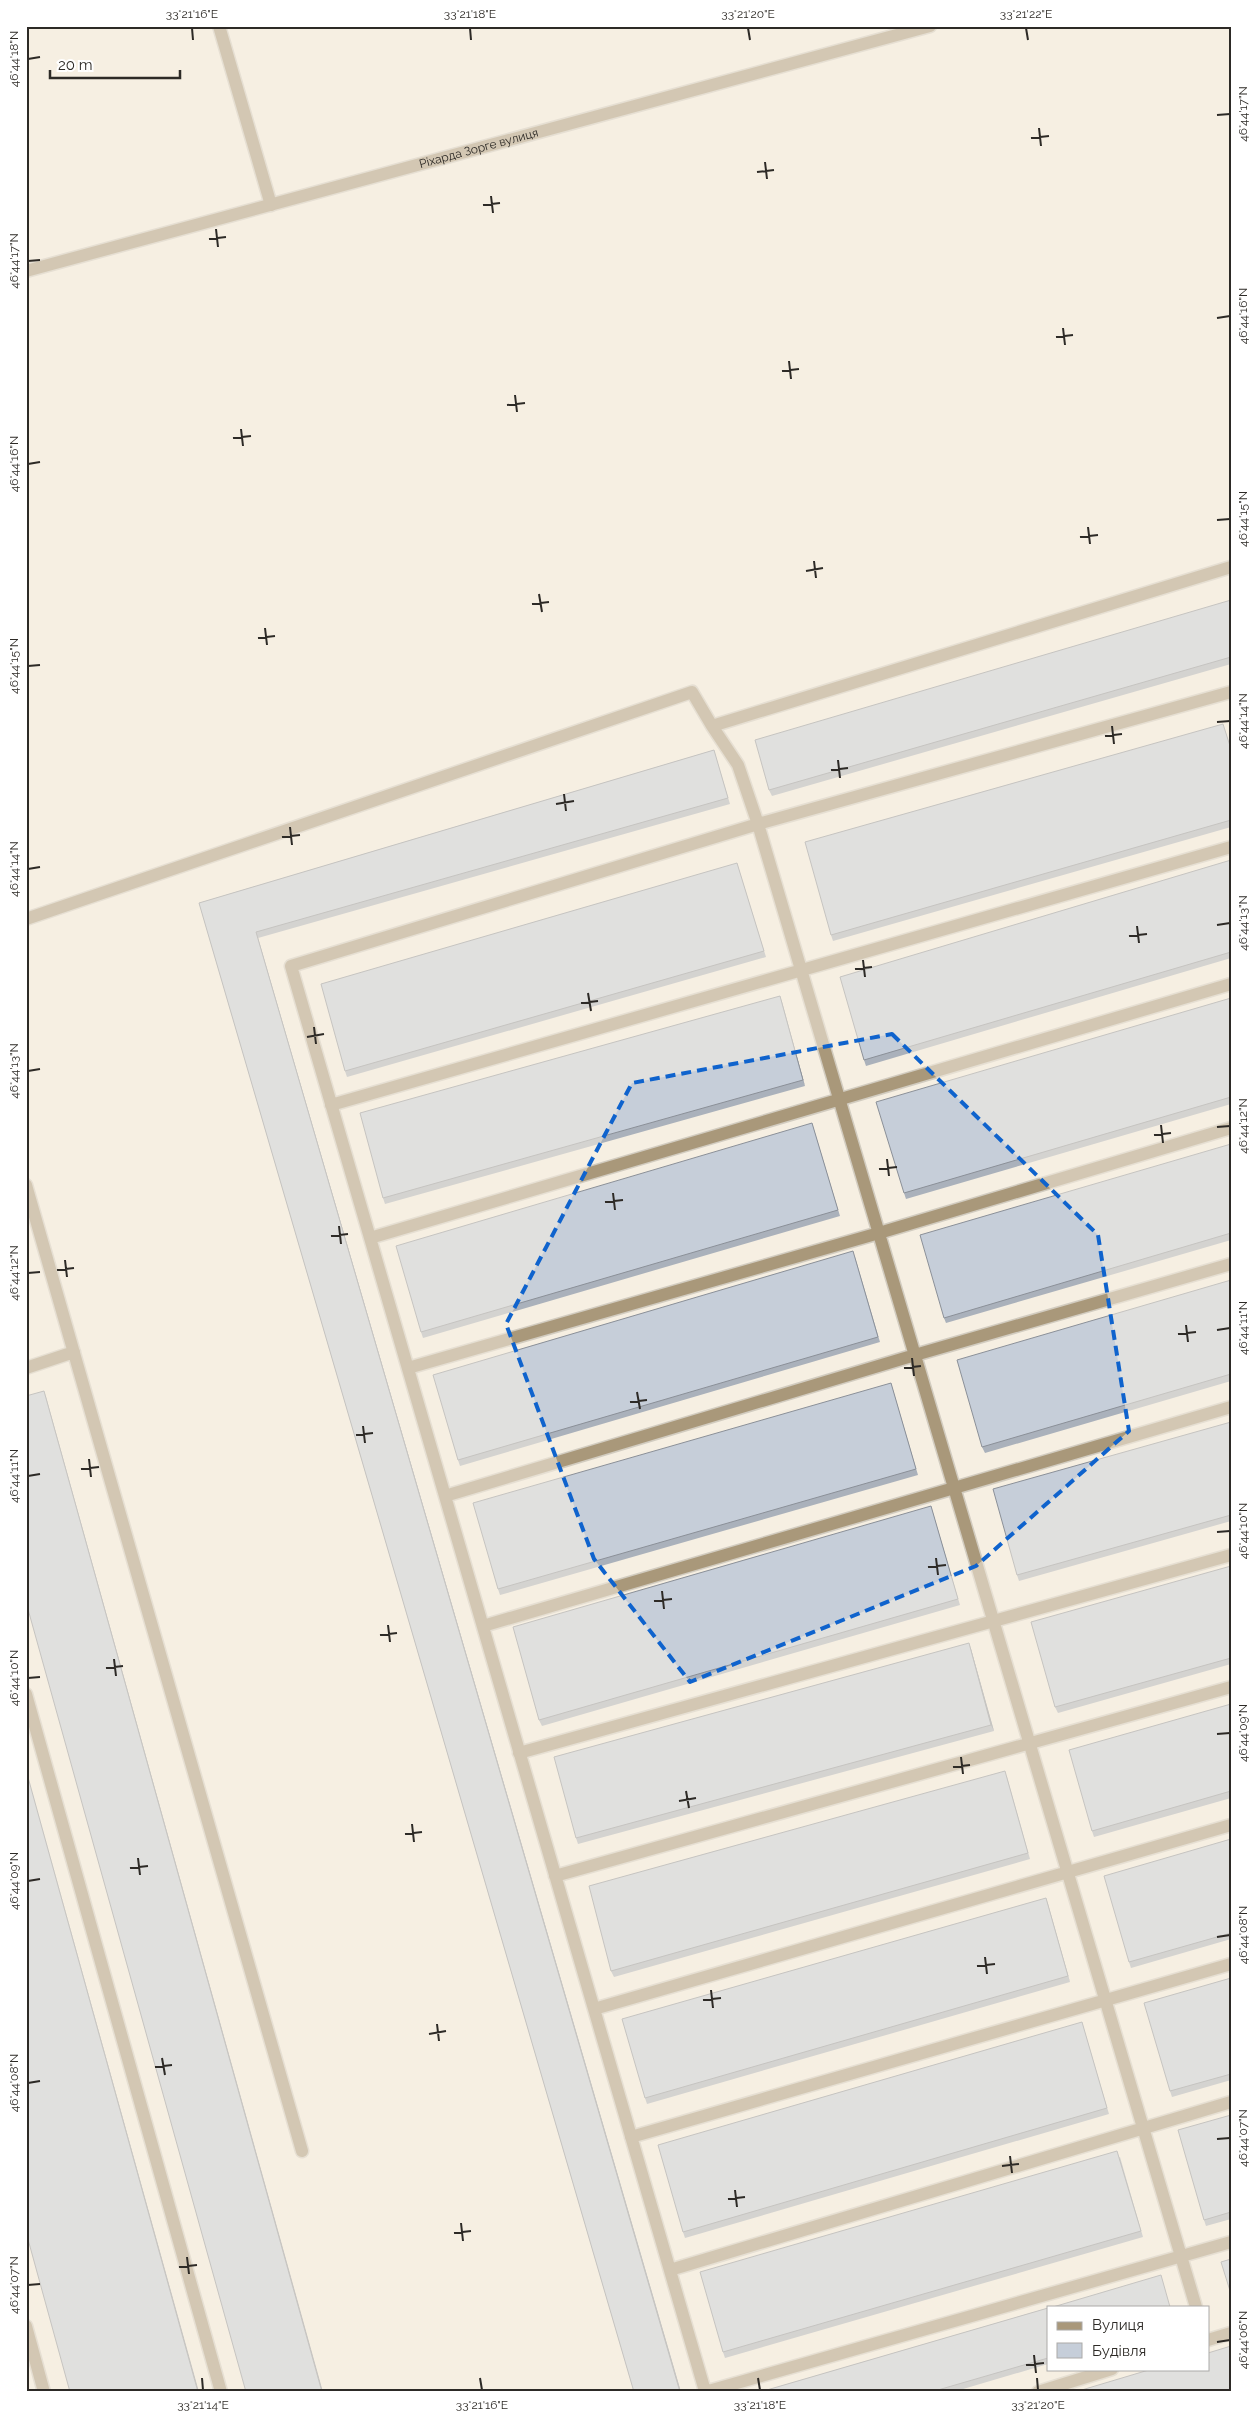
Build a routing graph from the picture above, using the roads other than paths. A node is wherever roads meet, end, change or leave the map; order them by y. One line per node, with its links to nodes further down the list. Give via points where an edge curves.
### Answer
1 (220, 26): 3 (street)
2 (930, 26): 3 (street, Ріхарда Зорге вулиця)
3 (271, 205): 4 (street, Ріхарда Зорге вулиця)
4 (26, 271)
5 (1231, 567): 7 (street)
6 (1231, 692): 8 (street)
7 (712, 726): 8 (street, via 738,765); 10 (street, via 692,692)
8 (758, 824): 11 (street); 14 (street, via 291,966)
9 (1231, 847): 11 (street)
10 (26, 918)
11 (801, 970): 13 (street); 14 (street)
12 (1231, 984): 13 (street)
13 (840, 1100): 17 (street); 18 (street)
14 (331, 1105): 18 (street)
15 (1231, 1128): 17 (street)
16 (26, 1185): 20 (street)
17 (879, 1233): 21 (street); 23 (street)
18 (370, 1238): 23 (street)
19 (1231, 1264): 21 (street)
20 (74, 1352): 22 (street); 43 (street)
21 (915, 1355): 25 (street); 26 (street)
22 (26, 1368)
23 (408, 1368): 26 (street)
24 (1231, 1407): 25 (street)
25 (954, 1486): 28 (street); 29 (street)
26 (445, 1496): 29 (street)
27 (1231, 1555): 28 (street)
28 (994, 1622): 32 (street); 33 (street)
29 (483, 1626): 33 (street)
30 (1231, 1687): 32 (street)
31 (26, 1694): 53 (street)
32 (1030, 1745): 35 (street); 36 (street)
33 (520, 1753): 36 (street)
34 (1231, 1825): 35 (street)
35 (1068, 1872): 38 (street); 39 (street)
36 (555, 1876): 39 (street)
37 (1231, 1964): 38 (street)
38 (1105, 2000): 41 (street); 42 (street)
39 (594, 2009): 42 (street)
40 (1231, 2102): 41 (street)
41 (1142, 2127): 45 (street); 46 (street)
42 (631, 2137): 46 (street)
43 (302, 2151)
44 (1231, 2242): 45 (street)
45 (1181, 2256): 47 (street); 54 (street)
46 (670, 2270): 54 (street)
47 (1196, 2306)
48 (26, 2326): 52 (street)
49 (1231, 2334): 50 (street)
50 (1210, 2339)
51 (1109, 2370): 55 (street)
52 (44, 2392)
53 (221, 2392)
54 (705, 2392)
55 (1038, 2392)

